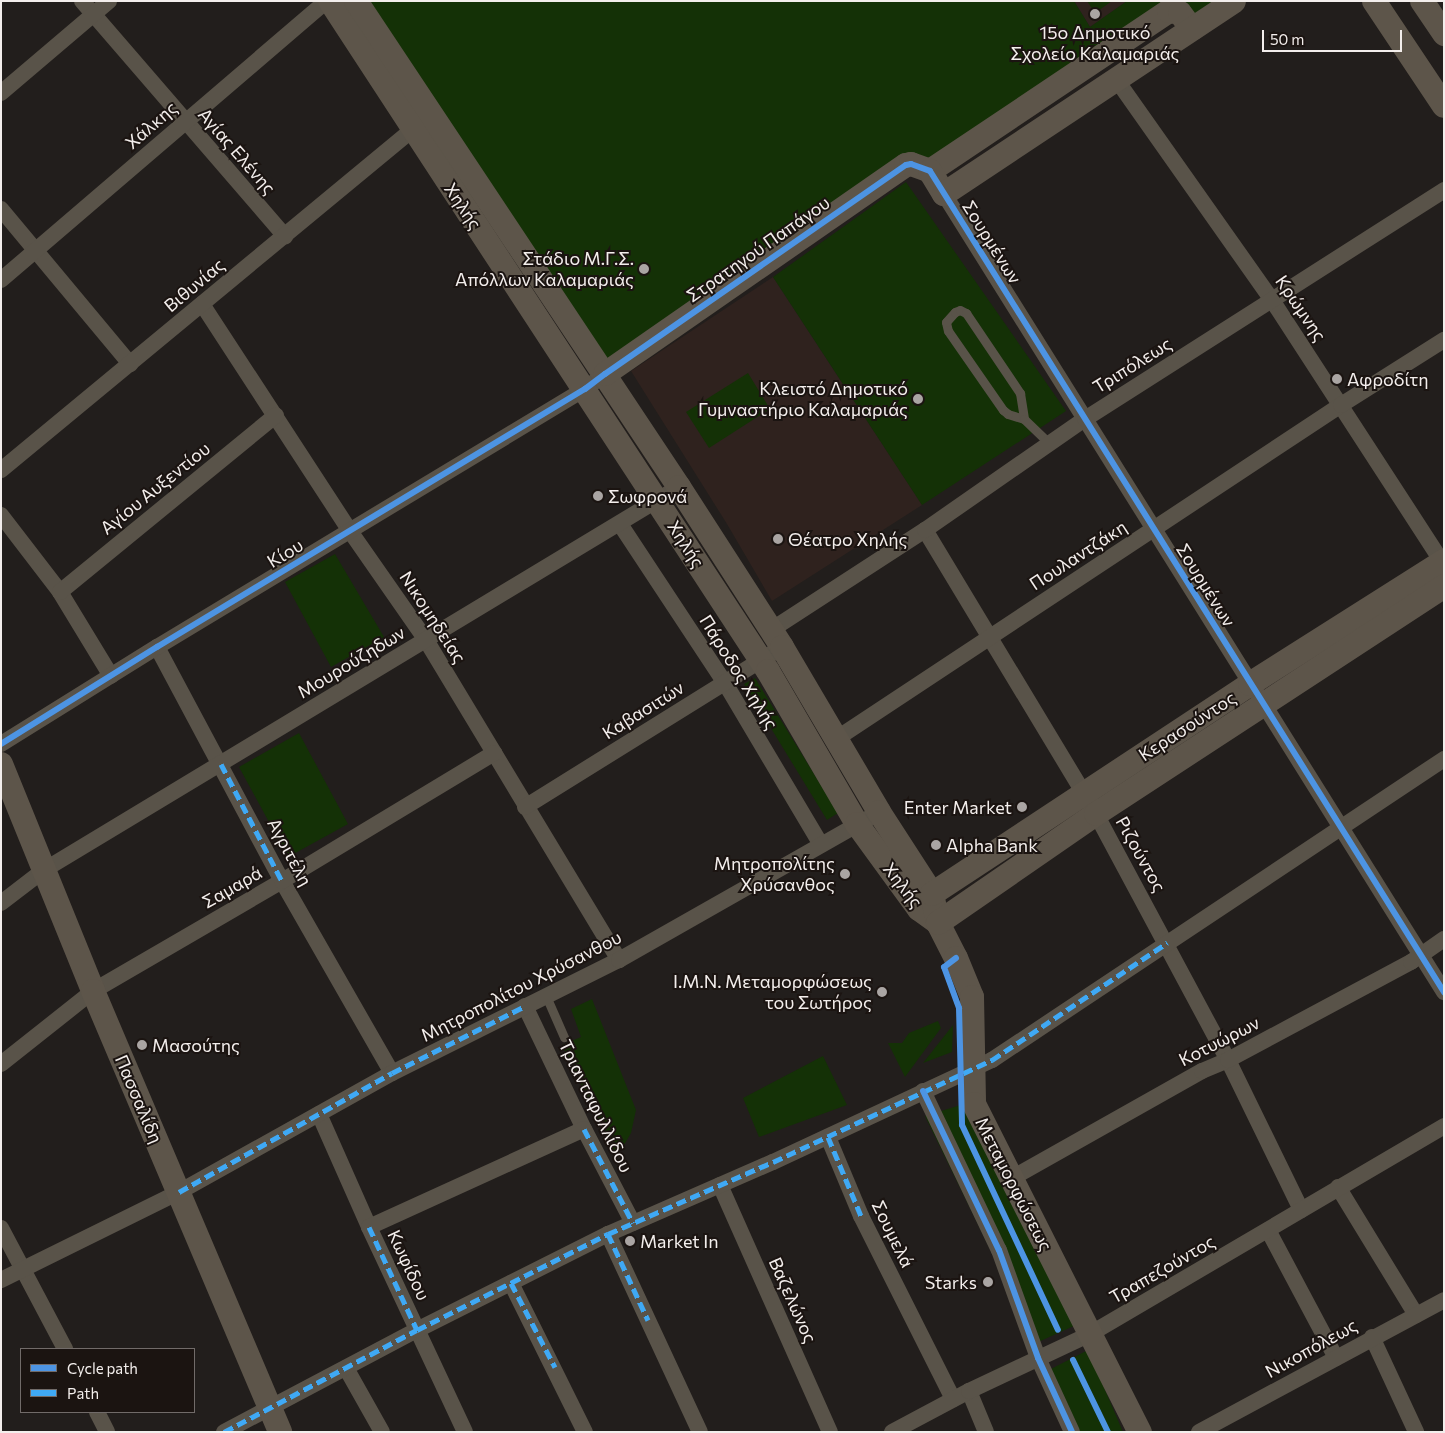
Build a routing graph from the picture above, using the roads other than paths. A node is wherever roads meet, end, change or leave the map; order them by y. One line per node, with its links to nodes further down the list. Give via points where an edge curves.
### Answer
1 (82, 1): 8 (street, Αγίας Ελένης)
2 (109, 1): 8 (street)
3 (328, 1): 14 (street, Χάλκης); 15 (main road, Χηλής)
4 (356, 1): 27 (main road, Χηλής)
5 (1234, 1): 9 (main road)
6 (1374, 1): 13 (main road)
7 (1422, 1): 10 (main road)
8 (93, 14): 12 (street); 14 (street, Αγίας Ελένης)
9 (1192, 29): 11 (main road); 16 (main road, via 1180,13 1169,11)
10 (1444, 34)
11 (1116, 79): 18 (main road); 23 (street, Κρώμνης)
12 (1, 93)
13 (1442, 101)
14 (186, 122): 20 (street, Αγίας Ελένης); 21 (street, Χάλκης)
15 (412, 130): 20 (street, Βιθυνίας); 28 (main road, Χηλής)
16 (930, 171): 18 (main road); 27 (main road, Στρατηγού Παπάγου, via 906,165)
17 (1444, 190): 23 (street, Τριπόλεως)
18 (944, 194): 32 (street, Σουρμένων)
19 (1, 209): 21 (street)
20 (285, 236): 24 (street, Βιθυνίας)
21 (35, 251): 22 (street, Χάλκης); 26 (street)
22 (1, 280)
23 (1272, 300): 29 (street, Κρώμνης); 32 (street, Τριπόλεως)
24 (202, 304): 26 (street, Βιθυνίας); 30 (street, Νικομηδείας)
25 (1444, 340): 29 (street, Πουλαντζάκη)
26 (130, 364): 34 (street, Βιθυνίας)
27 (605, 374): 28 (street, Στρατηγού Παπάγου); 35 (main road, Χηλής)
28 (585, 389): 36 (main road, Χηλής); 41 (street, Κίου)
29 (1341, 405): 39 (street, Πουλαντζάκη); 42 (street, Κρώμνης)
30 (276, 415): 41 (street, Νικομηδείας); 44 (street, Αγίου Αυξεντίου)
31 (1024, 419): 31 (lane, via 1020,393 966,313 954,312 946,322 948,331 1004,410); 33 (lane)
32 (1085, 419): 33 (street, Τριπόλεως); 39 (street, Σουρμένων)
33 (1050, 443): 40 (street, Τριπόλεως)
34 (1, 470)
35 (679, 488): 36 (street, Μουρούζηδων); 46 (main road, Χηλής)
36 (658, 501): 38 (street, Μουρούζηδων); 49 (main road, Χηλής)
37 (1, 515): 44 (street)
38 (620, 524): 47 (street, Μουρούζηδων); 51 (street, Πάροδος Χηλής)
39 (1154, 529): 45 (street, Πουλαντζάκη); 52 (street, Σουρμένων)
40 (925, 530): 45 (street, Ριζούντος); 46 (street, Τριπόλεως)
41 (350, 531): 47 (street, Νικομηδείας); 48 (street, Κίου)
42 (1443, 563): 52 (main road, Κερασούντος)
43 (1444, 586): 53 (main road, Κερασούντος)
44 (60, 592): 50 (street)
45 (989, 637): 54 (street, Πουλαντζάκη); 60 (street, Ριζούντος)
46 (776, 639): 49 (street, Καβασιτών); 54 (main road, Χηλής)
47 (426, 640): 56 (street, Νικομηδείας); 59 (street, Μουρούζηδων)
48 (157, 647): 50 (street, Κίου); 59 (street, Αγριτέλη)
49 (760, 660): 51 (street, Καβασιτών); 64 (main road, Χηλής)
50 (110, 676): 55 (street, Κίου)
51 (725, 683): 61 (street, Καβασιτών); 66 (street, Πάροδος Χηλής)
52 (1250, 684): 53 (street, Σουρμένων); 60 (main road, Κερασούντος)
53 (1264, 704): 63 (main road, Κερασούντος); 65 (street, Σουρμένων)
54 (836, 739): 62 (main road, Χηλής)
55 (1, 744)
56 (494, 753): 61 (street, Νικομηδείας); 68 (street, Σαμαρά)
57 (1444, 758): 65 (street)
58 (1, 764): 67 (main road, Πασσαλίδη)
59 (221, 764): 67 (street, Μουρούζηδων); 68 (street, Αγριτέλη)
60 (1084, 793): 63 (street, Ριζούντος); 69 (main road, Κερασούντος)
61 (525, 807): 75 (street, Νικομηδείας)
62 (879, 812): 64 (street, Μητροπολίτου Χρύσανθου); 69 (main road, Χηλής)
63 (1096, 814): 71 (main road, Κερασούντος); 73 (street, Ριζούντος)
64 (857, 824): 66 (street, Μητροπολίτου Χρύσανθου); 71 (main road, Χηλής, via 919,909)
65 (1341, 827): 73 (street); 74 (street, Σουρμένων)
66 (821, 845): 75 (street, Μητροπολίτου Χρύσανθου)
67 (44, 870): 70 (street, Μουρούζηδων); 76 (main road, Πασσαλίδη)
68 (282, 882): 76 (street, Σαμαρά); 84 (street, Αγριτέλη)
69 (932, 894): 71 (main road, Χηλής)
70 (1, 903)
71 (938, 923): 83 (main road, Μεταμορφώσεως, via 972,997)
72 (1444, 939): 74 (street, Κοτυώρων)
73 (1167, 943): 81 (street, Ριζούντος); 83 (street, via 992,1060)
74 (1421, 955): 77 (street, Σουρμένων); 81 (street, Κοτυώρων)
75 (619, 960): 78 (street, Μητροπολίτου Χρύσανθου)
76 (93, 992): 82 (street, Σαμαρά); 93 (main road, Πασσαλίδη)
77 (1444, 992)
78 (546, 996): 79 (street, Μητροπολίτου Χρύσανθου); 80 (lane)
79 (525, 1006): 84 (street, Μητροπολίτου Χρύσανθου); 88 (street, Τριανταφυλλίδου)
80 (564, 1037)
81 (1228, 1060): 90 (street, Κοτυώρων, via 1202,1071); 94 (street, Ριζούντος)
82 (1, 1064)
83 (972, 1068): 85 (street); 90 (main road, Μεταμορφώσεως, via 974,1104)
84 (392, 1073): 86 (street, Μητροπολίτου Χρύσανθου)
85 (923, 1091): 89 (street); 109 (street, via 1000,1250)
86 (320, 1114): 93 (street, Μητροπολίτου Χρύσανθου); 96 (street, Κωφίδου)
87 (1444, 1126): 92 (street, Τραπεζούντος)
88 (584, 1129): 95 (street, Τριανταφυλλίδου); 96 (street)
89 (828, 1137): 91 (street); 113 (street, Σουμελά, via 861,1216)
90 (1012, 1178): 106 (main road, Μεταμορφώσεως)
91 (720, 1185): 95 (street); 124 (street, Βαζελώνος)
92 (1338, 1187): 94 (street, Τραπεζούντος); 104 (street)
93 (179, 1192): 100 (street, Μητροπολίτου Χρύσανθου); 114 (main road, Πασσαλίδη)
94 (1301, 1210): 98 (street, Τραπεζούντος)
95 (633, 1223): 99 (street)
96 (369, 1227): 105 (street, Κωφίδου)
97 (1, 1228): 100 (street)
98 (1268, 1230): 106 (street, Τραπεζούντος); 110 (street)
99 (608, 1234): 102 (street); 123 (street)
100 (24, 1268): 101 (street, Μητροπολίτου Χρύσανθου); 108 (street)
101 (1, 1280)
102 (511, 1283): 105 (street); 122 (street)
103 (1444, 1300): 104 (street, Νικοπόλεως)
104 (1416, 1314): 107 (street, Νικοπόλεως)
105 (417, 1330): 111 (street); 121 (street, Κωφίδου)
106 (1090, 1334): 109 (street, Τραπεζούντος); 128 (main road, Μεταμορφώσεως)
107 (1372, 1337): 110 (street, Νικοπόλεως); 130 (street)
108 (64, 1348)
109 (1038, 1358): 112 (street, Τραπεζούντος); 127 (street)
110 (1336, 1358): 129 (street, Νικοπόλεως)
111 (346, 1368): 114 (street); 120 (street)
112 (969, 1391): 113 (street, Τραπεζούντος); 126 (street)
113 (953, 1399): 116 (street, Τραπεζούντος)
114 (270, 1407): 118 (street); 119 (main road, Πασσαλίδη)
115 (98, 1413): 117 (street)
116 (909, 1428): 125 (street, Τραπεζούντος)
117 (108, 1432)
118 (224, 1432)
119 (280, 1432)
120 (382, 1432)
121 (465, 1432)
122 (585, 1432)
123 (700, 1432)
124 (830, 1432)
125 (892, 1432)
126 (986, 1432)
127 (1072, 1432)
128 (1140, 1432)
129 (1199, 1432)
130 (1416, 1432)

